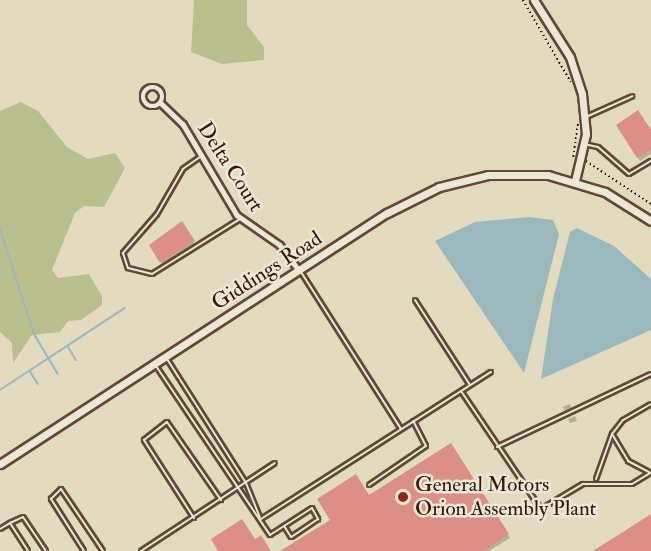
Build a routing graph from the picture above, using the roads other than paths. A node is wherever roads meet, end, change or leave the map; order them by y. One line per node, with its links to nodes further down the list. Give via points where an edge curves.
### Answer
1 (534, 0): 4 (main road, via 572,62)
2 (633, 96): 4 (lane)
3 (161, 103): 3 (street, Delta Court, via 160,89 146,90 147,105); 6 (street, Delta Court)
4 (586, 117): 5 (main road)
5 (584, 144): 7 (lane, via 598,147 628,174); 8 (main road)
6 (203, 155): 9 (street, Delta Court); 9 (lane, via 183,170 122,259 132,272 152,274)
7 (651, 161)
8 (575, 181): 10 (main road, Giddings Road, via 615,197); 11 (main road, Giddings Road, via 516,173 449,183 401,205)
9 (240, 219): 11 (street, Delta Court, via 280,245)
10 (651, 220)
11 (299, 270): 13 (main road, Giddings Road); 21 (lane)
12 (415, 300): 17 (lane)
13 (165, 357): 14 (main road, Giddings Road); 28 (lane)
14 (154, 364): 25 (main road, Giddings Road); 30 (lane)
15 (490, 372): 17 (lane)
16 (651, 374): 23 (lane)
17 (470, 385): 18 (lane)
18 (461, 391): 20 (lane); 23 (lane)
19 (651, 404): 22 (lane, via 623,420)
20 (414, 421): 21 (lane); 29 (lane, via 426,446)
21 (401, 429): 33 (lane)
22 (612, 434): 26 (lane, via 628,461); 27 (lane)
23 (497, 447): 27 (lane, via 541,509)
24 (275, 463): 28 (lane)
25 (0, 464)
26 (650, 473): 27 (lane, via 632,483)
27 (596, 480)
28 (246, 483): 30 (lane); 33 (lane)
29 (369, 485)
30 (237, 491): 31 (lane); 33 (lane)
31 (221, 500): 32 (lane); 32 (lane, via 167,422 144,440)
32 (194, 518): 41 (lane)
33 (261, 520): 35 (lane, via 270,535)
34 (10, 523): 36 (lane); 37 (lane); 38 (lane, via 23,517)
35 (284, 526): 35 (lane, via 312,508 318,519 291,537)
36 (0, 529)
37 (28, 551)
38 (46, 551)
39 (84, 551): 40 (lane, via 51,499 61,489)
40 (103, 551)
41 (141, 551)

